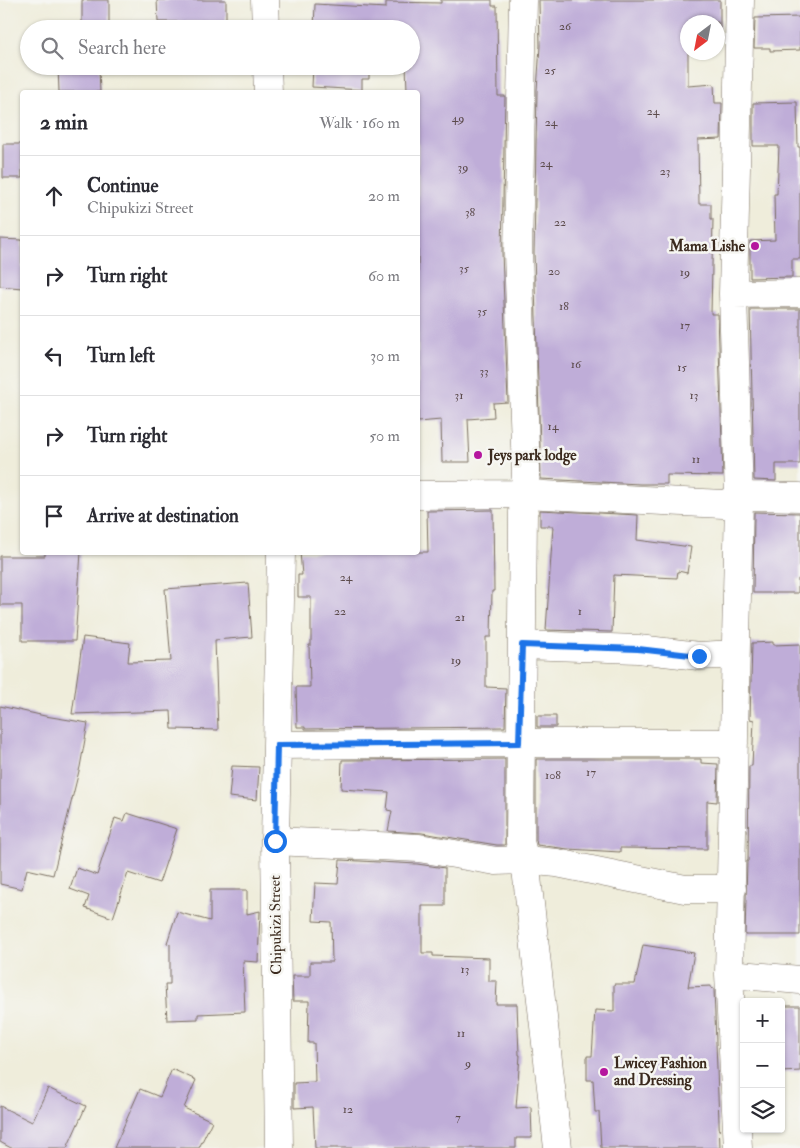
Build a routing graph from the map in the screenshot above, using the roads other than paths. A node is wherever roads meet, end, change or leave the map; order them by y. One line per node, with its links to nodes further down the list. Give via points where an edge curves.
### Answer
1 (265, 0): 4 (street)
2 (523, 0): 9 (street, via 518,253 526,472)
3 (740, 0): 8 (street)
4 (266, 20)
5 (267, 75): 6 (street)
6 (268, 90)
7 (800, 293): 8 (street)
8 (733, 294): 12 (street)
9 (524, 494): 10 (street); 12 (street, via 723,504); 14 (street)
10 (420, 495)
11 (800, 496): 12 (street, via 752,496)
12 (739, 500): 15 (street)
13 (281, 555): 18 (street, Chipukizi Street)
14 (522, 645): 15 (street, via 638,649 699,656); 16 (street)
15 (735, 654): 17 (street)
16 (519, 743): 17 (street); 18 (street); 20 (street, via 520,842)
17 (734, 743): 21 (street)
18 (277, 745): 19 (street, Chipukizi Street)
19 (275, 841): 20 (street, via 419,848 496,861); 24 (street, Chipukizi Street)
20 (525, 860): 21 (street, via 558,863 685,889); 25 (street)
21 (732, 889): 22 (street)
22 (729, 974): 23 (street); 26 (street)
23 (800, 980)
24 (279, 1148)
25 (558, 1148)
26 (738, 1148)

